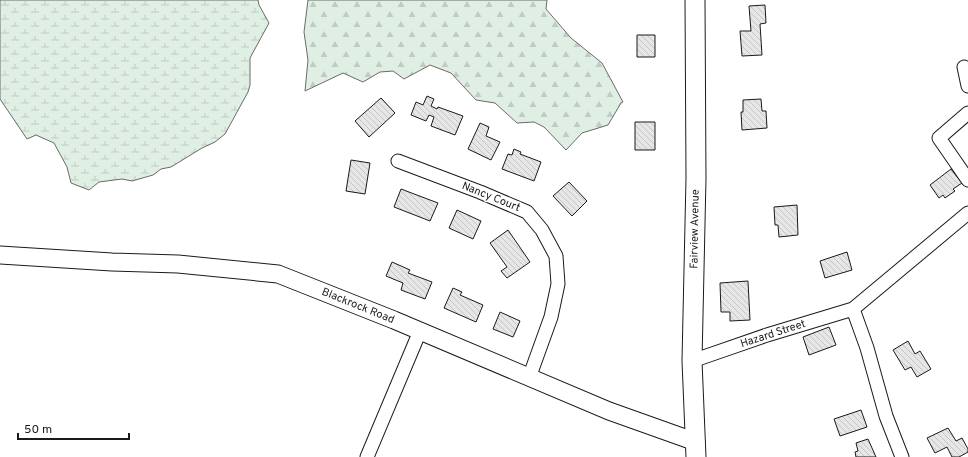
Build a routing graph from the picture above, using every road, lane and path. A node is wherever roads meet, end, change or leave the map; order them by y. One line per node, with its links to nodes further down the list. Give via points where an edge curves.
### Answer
1 (694, 0): 11 (main road, Fairview Avenue, via 696,178)
2 (964, 67): 3 (street)
3 (968, 86)
4 (968, 113): 6 (street, via 939,138)
5 (398, 161): 12 (street, Nancy Court, via 527,212 542,230 556,256 558,284 552,317)
6 (968, 180)
7 (968, 213): 9 (street, Hazard Street)
8 (0, 255): 10 (street, Blackrock Road, via 178,264 278,274)
9 (854, 309): 11 (street, Hazard Street); 15 (street, via 886,416)
10 (420, 331): 12 (street, Blackrock Road); 14 (street)
11 (692, 361): 13 (main road, Fairview Avenue)
12 (529, 378): 13 (street, Blackrock Road)
13 (696, 449)
14 (368, 457)
15 (902, 457)

